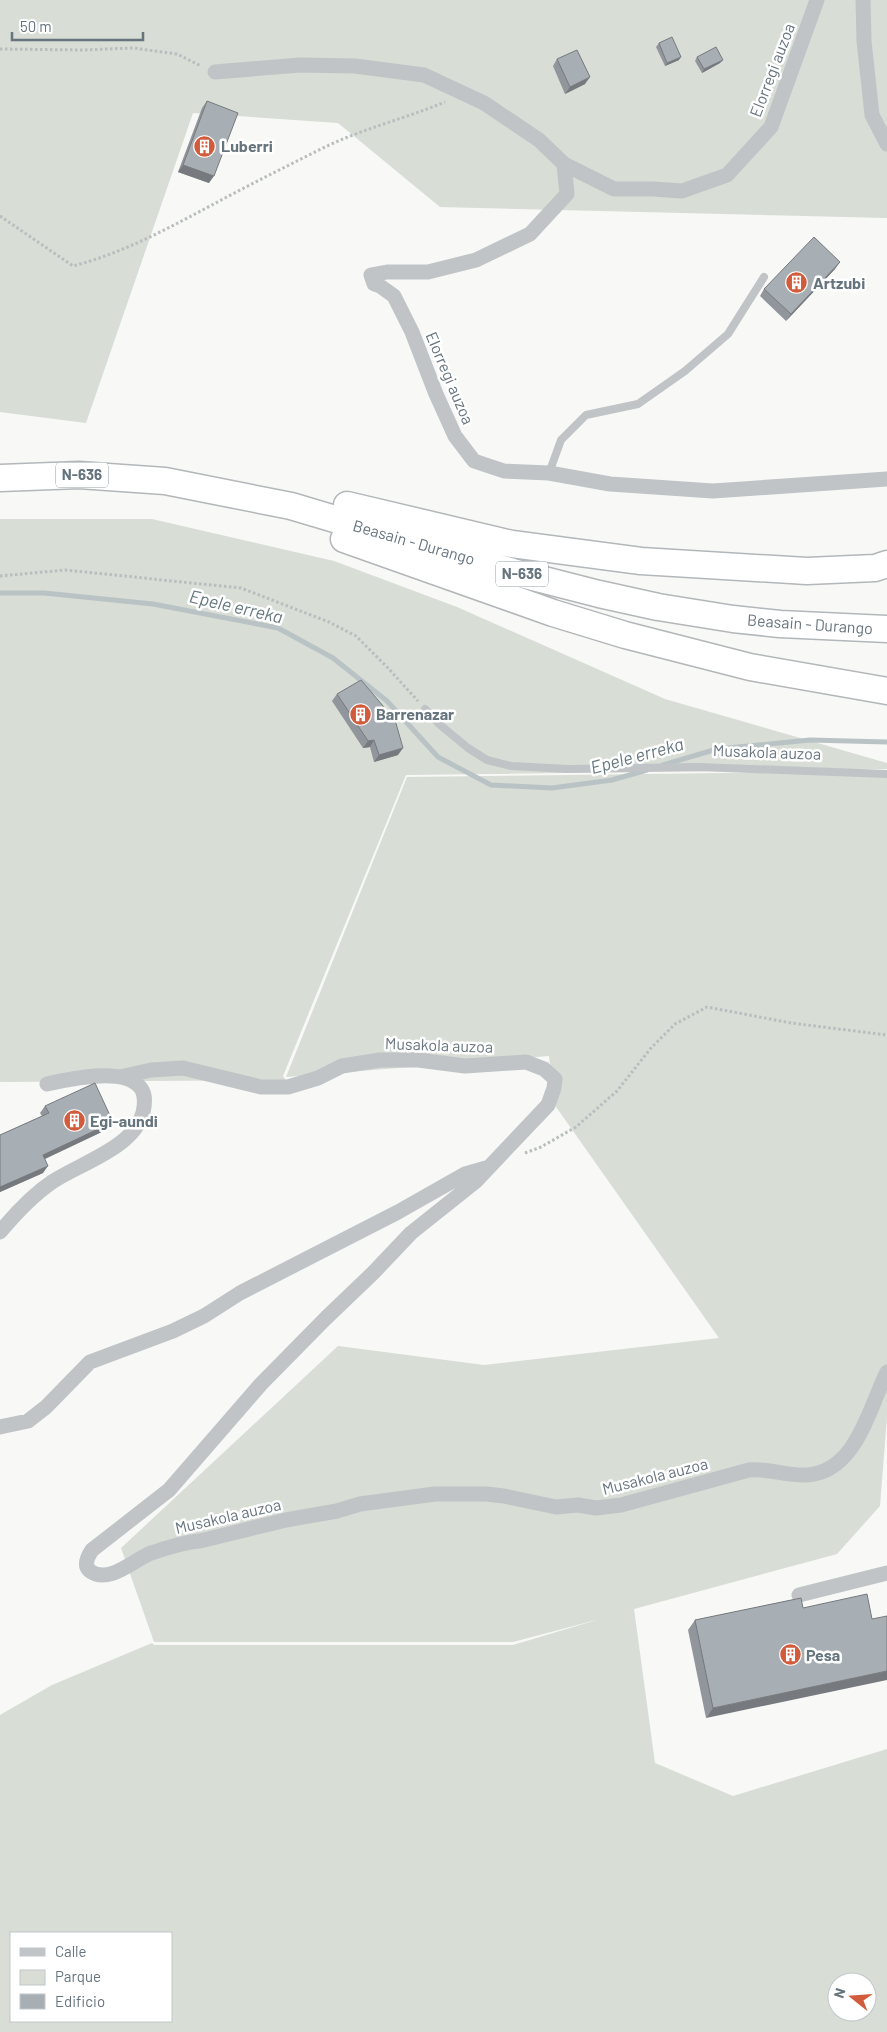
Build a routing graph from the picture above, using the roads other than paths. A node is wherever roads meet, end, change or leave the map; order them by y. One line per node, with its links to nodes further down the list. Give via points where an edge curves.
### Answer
1 (817, 0): 5 (street, Elorregi auzoa, via 771,127 727,175 682,192 614,189)
2 (863, 0): 4 (street, via 872,115)
3 (215, 72): 5 (street, Elorregi auzoa, via 300,65 355,66 424,75 484,103 539,140)
4 (887, 144)
5 (564, 164): 7 (street, Elorregi auzoa, via 567,194 530,234 476,260 428,272 371,275 374,284 394,296 455,436 474,461 504,471)
6 (764, 277): 7 (lane, via 728,334 685,371 638,404 586,415 561,440)
7 (550, 474): 9 (street, Elorregi auzoa, via 610,484 713,492)
8 (0, 478): 10 (highway, Beasain - Durango / N-636, via 79,474)
9 (887, 479)
10 (165, 481): 11 (highway, via 255,484 512,544 577,553 806,572 875,568); 12 (highway, Beasain - Durango / N-636, via 290,506 513,572 658,607 780,624); 13 (highway, via 227,506 338,537 625,635 750,667)
11 (887, 564)
12 (887, 629)
13 (887, 691)
14 (425, 709): 15 (lane, Musakola auzoa, via 468,748 487,760 511,766 568,769 699,767)
15 (887, 774)
16 (120, 1076): 17 (street, Musakola auzoa); 18 (street, Musakola auzoa, via 182,1068 261,1086 288,1087 342,1066 380,1060 418,1060 465,1066 526,1062 544,1069 555,1080 548,1105); 19 (street, via 138,1084 144,1092 142,1118 135,1129 115,1147 52,1182 24,1205)
17 (47, 1084)
18 (486, 1168): 20 (street, Musakola auzoa, via 475,1182 412,1233 316,1328 261,1384 168,1490 92,1550 86,1563 88,1569 98,1574 116,1573 149,1554 186,1542 337,1512 360,1504 422,1495 486,1494 556,1506 596,1508 621,1505 749,1470 799,1475 817,1473 835,1464 852,1446); 21 (street, Musakola auzoa, via 465,1174 240,1293 204,1316 90,1362 28,1421)
19 (0, 1232)
20 (887, 1372)
21 (0, 1427)
22 (887, 1573): 23 (street)
23 (800, 1595)

